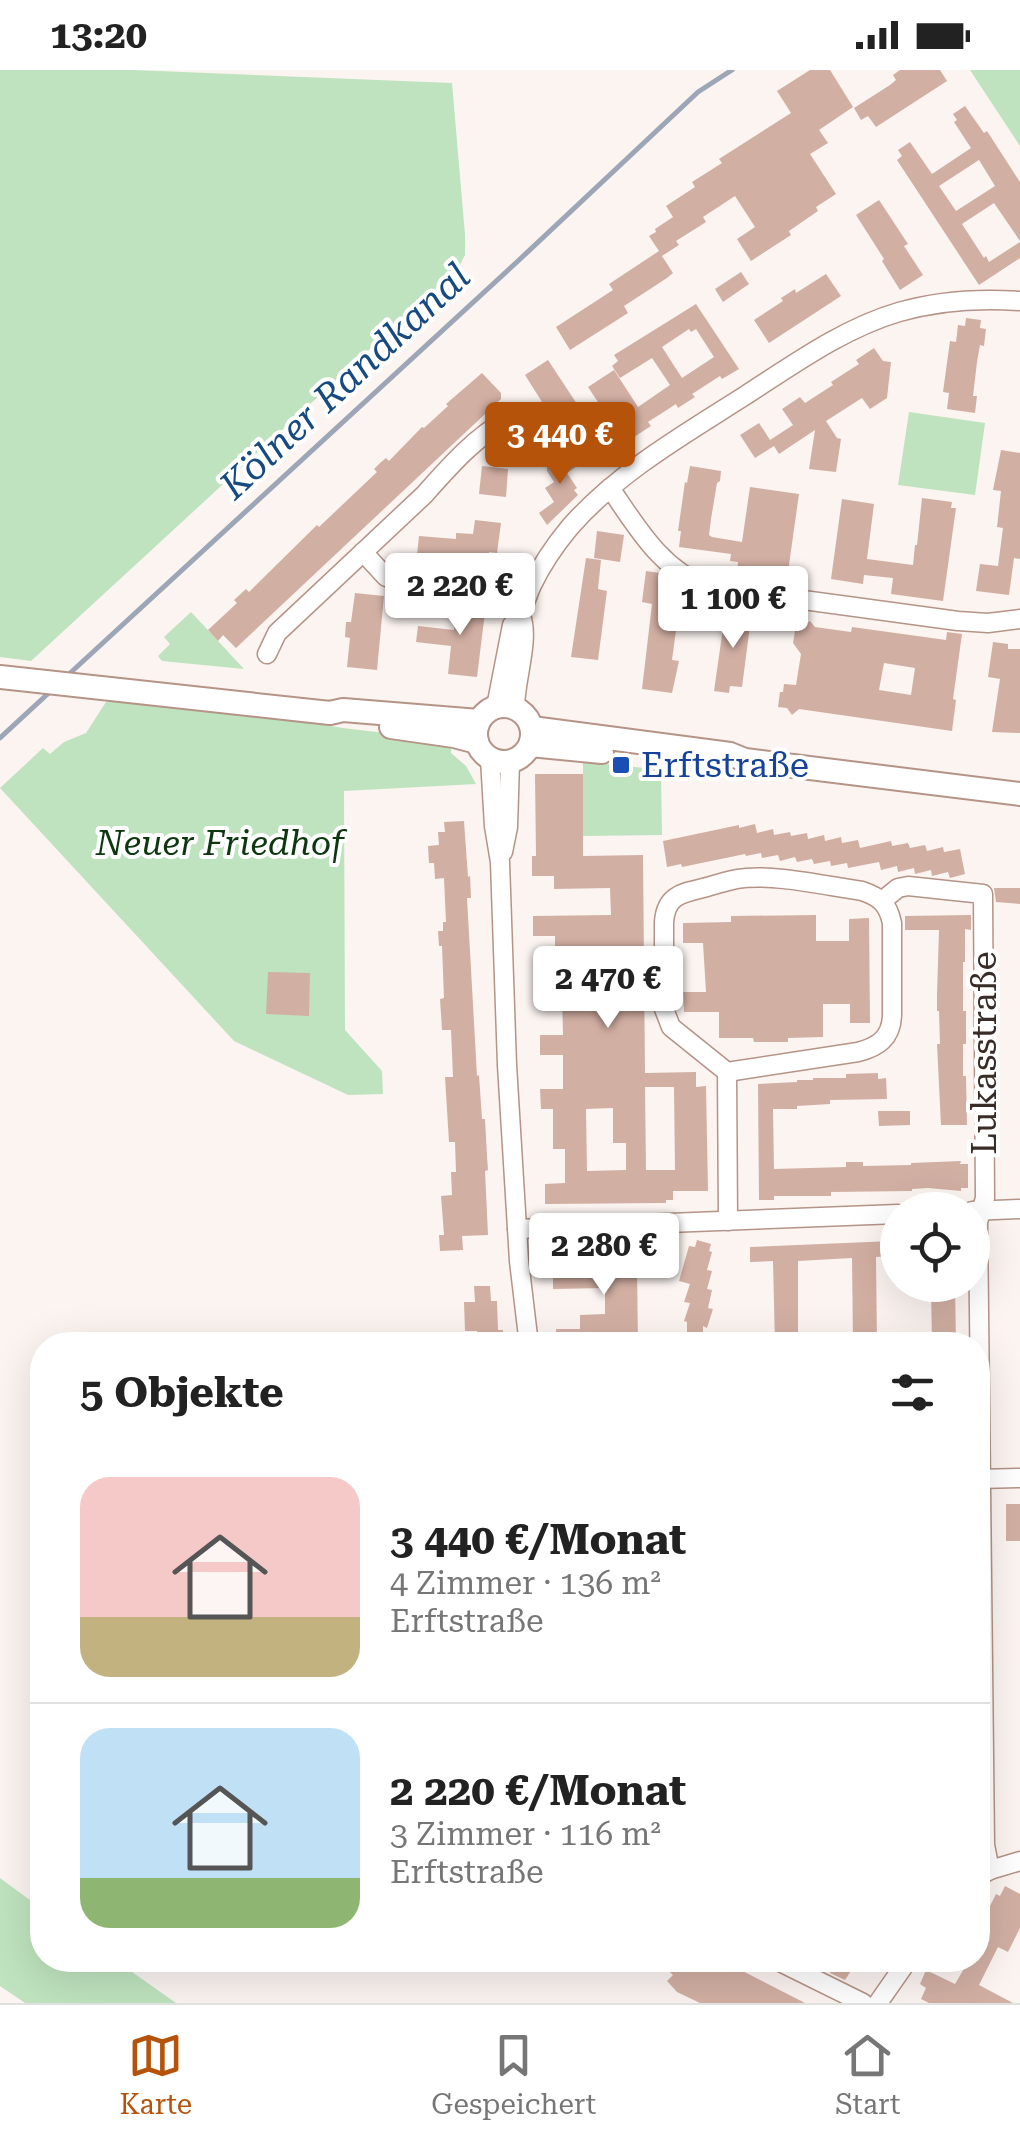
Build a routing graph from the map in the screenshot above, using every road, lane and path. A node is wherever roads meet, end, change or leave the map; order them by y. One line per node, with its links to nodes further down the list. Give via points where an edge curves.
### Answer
1 (1020, 302): 3 (street, via 946,302 863,326)
2 (508, 419): 4 (street)
3 (610, 488): 5 (street, via 555,546); 6 (street, via 668,563 708,587 958,621)
4 (363, 552): 5 (street, via 386,577 488,588); 7 (street, via 277,632)
5 (522, 614): 9 (street, via 512,625)
6 (1020, 619)
7 (267, 654)
8 (9, 678): 9 (main road, via 344,710)
9 (494, 733): 10 (main road, via 528,720); 10 (main road, via 519,759); 19 (street)
10 (531, 737): 11 (main road)
11 (1020, 794)
12 (882, 901): 13 (street, via 892,923 892,1016 885,1038 858,1052); 13 (street, via 862,891 757,878 686,892 669,902 667,1020); 14 (street, Lukasstraße, via 908,886 983,894)
13 (727, 1072): 18 (street)
14 (985, 1192)
15 (1020, 1209): 16 (street)
16 (990, 1210)
17 (880, 1215): 18 (street)
18 (728, 1221): 19 (street)
19 (517, 1230): 21 (street)
20 (979, 1302): 22 (street, Lukasstraße)
21 (526, 1332)
22 (979, 1332)
23 (1020, 1478): 24 (street)
24 (990, 1479)
25 (1020, 1860): 26 (street)
26 (990, 1871)
27 (800, 1972): 29 (street)
28 (900, 1972): 30 (street)
29 (863, 2003)
30 (878, 2003)

